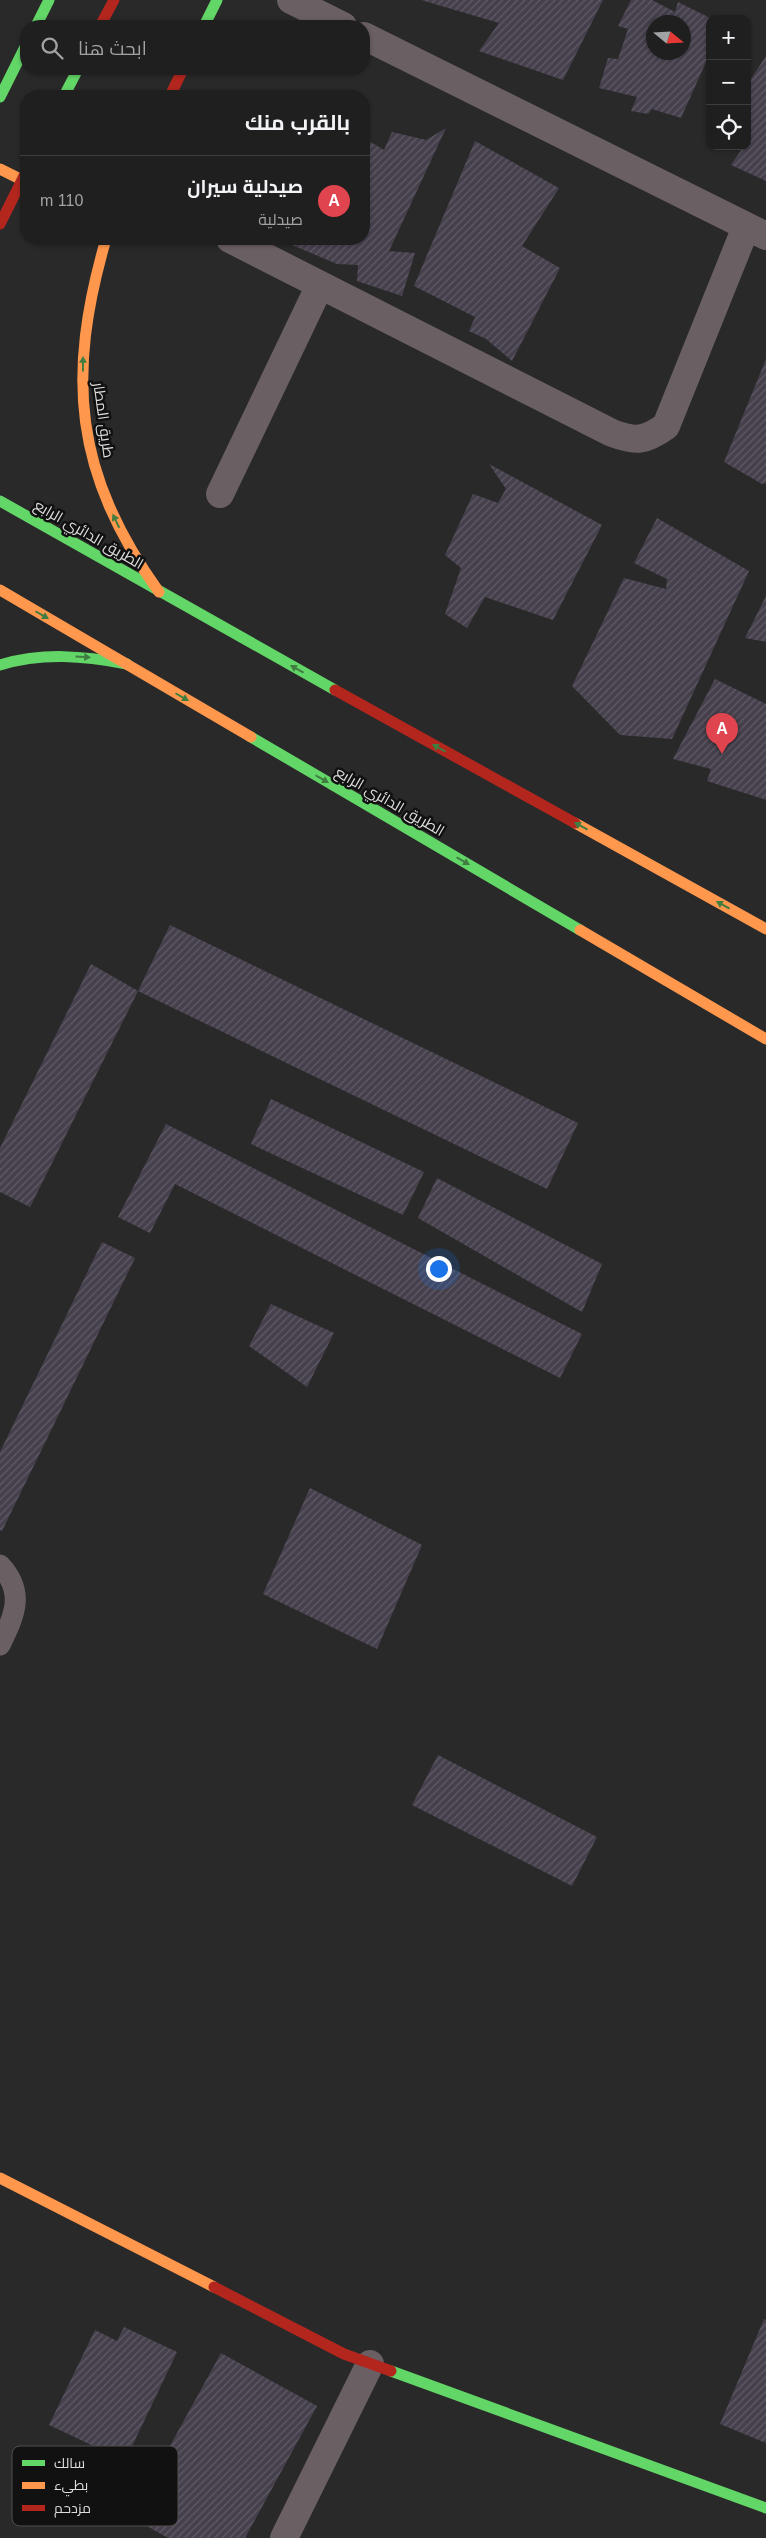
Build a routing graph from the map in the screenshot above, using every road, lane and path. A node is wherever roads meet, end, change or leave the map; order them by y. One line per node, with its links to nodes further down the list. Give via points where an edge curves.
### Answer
1 (49, 0): 5 (main road)
2 (114, 0): 6 (main road)
3 (218, 0): 7 (main road)
4 (291, 0): 8 (street)
5 (39, 20)
6 (103, 20)
7 (207, 20)
8 (331, 20)
9 (370, 39): 20 (street)
10 (20, 57): 15 (main road)
11 (75, 75): 13 (main road)
12 (180, 75): 14 (main road)
13 (67, 90)
14 (173, 90)
15 (0, 97)
16 (0, 169): 17 (main road)
17 (20, 179)
18 (20, 184): 19 (main road)
19 (0, 224)
20 (756, 231): 23 (street, via 666,426 650,438 631,440 612,433)
21 (104, 245): 27 (main road, طريق المطار, one-way to 21, via 129,548 110,509 90,450 83,398 83,344 91,292)
22 (242, 245): 23 (street)
23 (320, 285): 24 (street)
24 (220, 494)
25 (0, 501): 27 (main road, الطريق الدائري الرابع)
26 (0, 590): 28 (main road, الطريق الدائري الرابع, one-way to 28)
27 (159, 592): 30 (main road, الطريق الدائري الرابع, one-way to 27)
28 (126, 664): 29 (main road, one-way to 28, via 47,656 87,657); 31 (main road, الطريق الدائري الرابع, one-way to 31)
29 (0, 665)
30 (766, 929)
31 (766, 1038)
32 (0, 1565): 33 (lane, via 14,1588 16,1605)
33 (0, 1645)
34 (0, 2178): 35 (main road, via 318,2342)
35 (370, 2364): 36 (main road); 37 (street)
36 (766, 2508)
37 (284, 2538)

